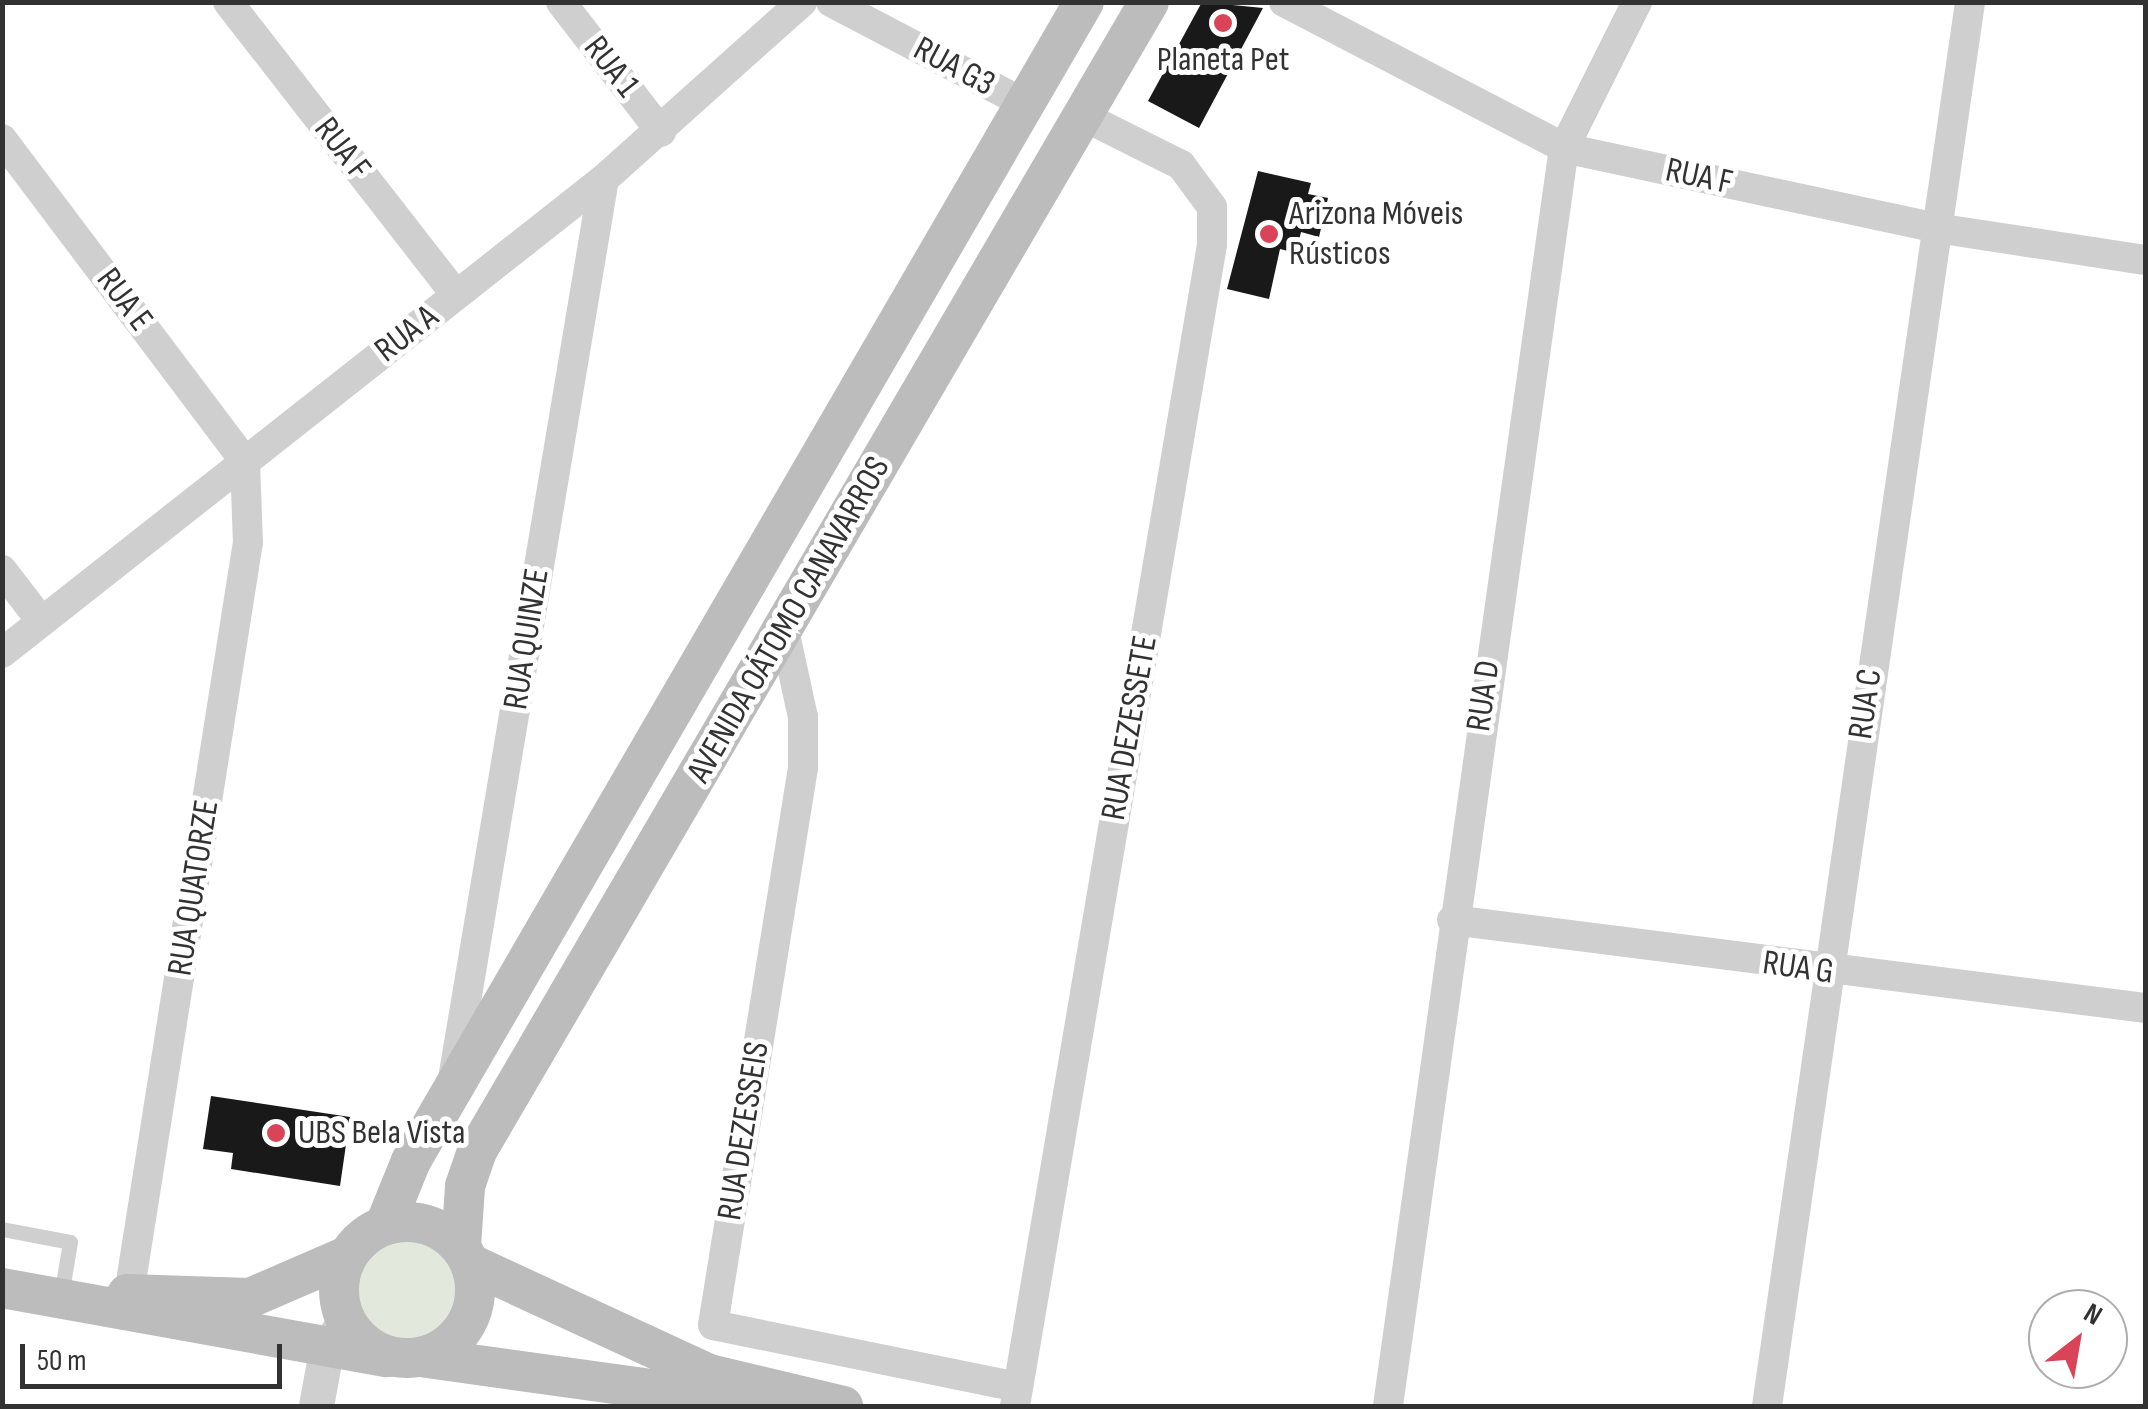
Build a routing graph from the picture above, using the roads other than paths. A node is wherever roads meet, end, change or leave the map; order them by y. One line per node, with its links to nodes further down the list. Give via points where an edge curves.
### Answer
1 (228, 2): 18 (street, RUA F)
2 (561, 2): 12 (street, RUA 1)
3 (802, 2): 12 (street, RUA A)
4 (831, 2): 10 (street, RUA G3)
5 (1084, 2): 10 (main road, AVENIDA OÁTOMO CANAVARROS)
6 (1148, 2): 11 (main road, AVENIDA OÁTOMO CANAVARROS)
7 (1284, 2): 14 (street, RUA F)
8 (1637, 2): 14 (street, RUA D)
9 (1970, 2): 16 (street, RUA C)
10 (1024, 104): 27 (main road, AVENIDA OÁTOMO CANAVARROS)
11 (1086, 117): 22 (main road, AVENIDA OÁTOMO CANAVARROS); 38 (street, RUA DEZESSETE, via 1181,165 1212,208 1212,245)
12 (660, 132): 15 (street, RUA A)
13 (2, 139): 19 (street, RUA E)
14 (1564, 148): 16 (street, RUA F); 24 (street, RUA D)
15 (604, 179): 18 (street, RUA A); 27 (street, RUA QUINZE)
16 (1936, 228): 17 (street, RUA F); 25 (street, RUA C)
17 (2146, 260)
18 (456, 295): 19 (street, RUA A)
19 (245, 462): 21 (street, RUA A); 34 (street, RUA QUATORZE, via 248,542)
20 (2, 570): 21 (street)
21 (39, 618): 23 (street, RUA A)
22 (784, 630): 31 (main road, AVENIDA OÁTOMO CANAVARROS, via 478,1151 464,1186); 38 (street, RUA DEZESSEIS, via 803,717 803,768 713,1324)
23 (2, 653)
24 (1452, 920): 25 (street, RUA G); 42 (street, RUA D)
25 (1827, 972): 26 (street, RUA G); 43 (street, RUA C)
26 (2146, 1008)
27 (450, 1098): 28 (main road, AVENIDA OÁTOMO CANAVARROS, via 411,1161)
28 (385, 1225): 30 (main road); 31 (main road, via 426,1224)
29 (2, 1229): 33 (lane, via 70,1242)
30 (347, 1256): 34 (main road, via 250,1298); 35 (main road, via 339,1273)
31 (466, 1256): 36 (main road, via 474,1304 467,1322 456,1338); 39 (main road, via 709,1374)
32 (2, 1288): 33 (main road)
33 (67, 1297): 34 (main road)
34 (128, 1303): 35 (main road)
35 (336, 1335): 36 (main road); 40 (street)
36 (410, 1358): 37 (main road)
37 (617, 1395): 41 (main road)
38 (1016, 1397)
39 (828, 1404)
40 (316, 1406)
41 (781, 1406)
42 (1388, 1406)
43 (1767, 1406)

